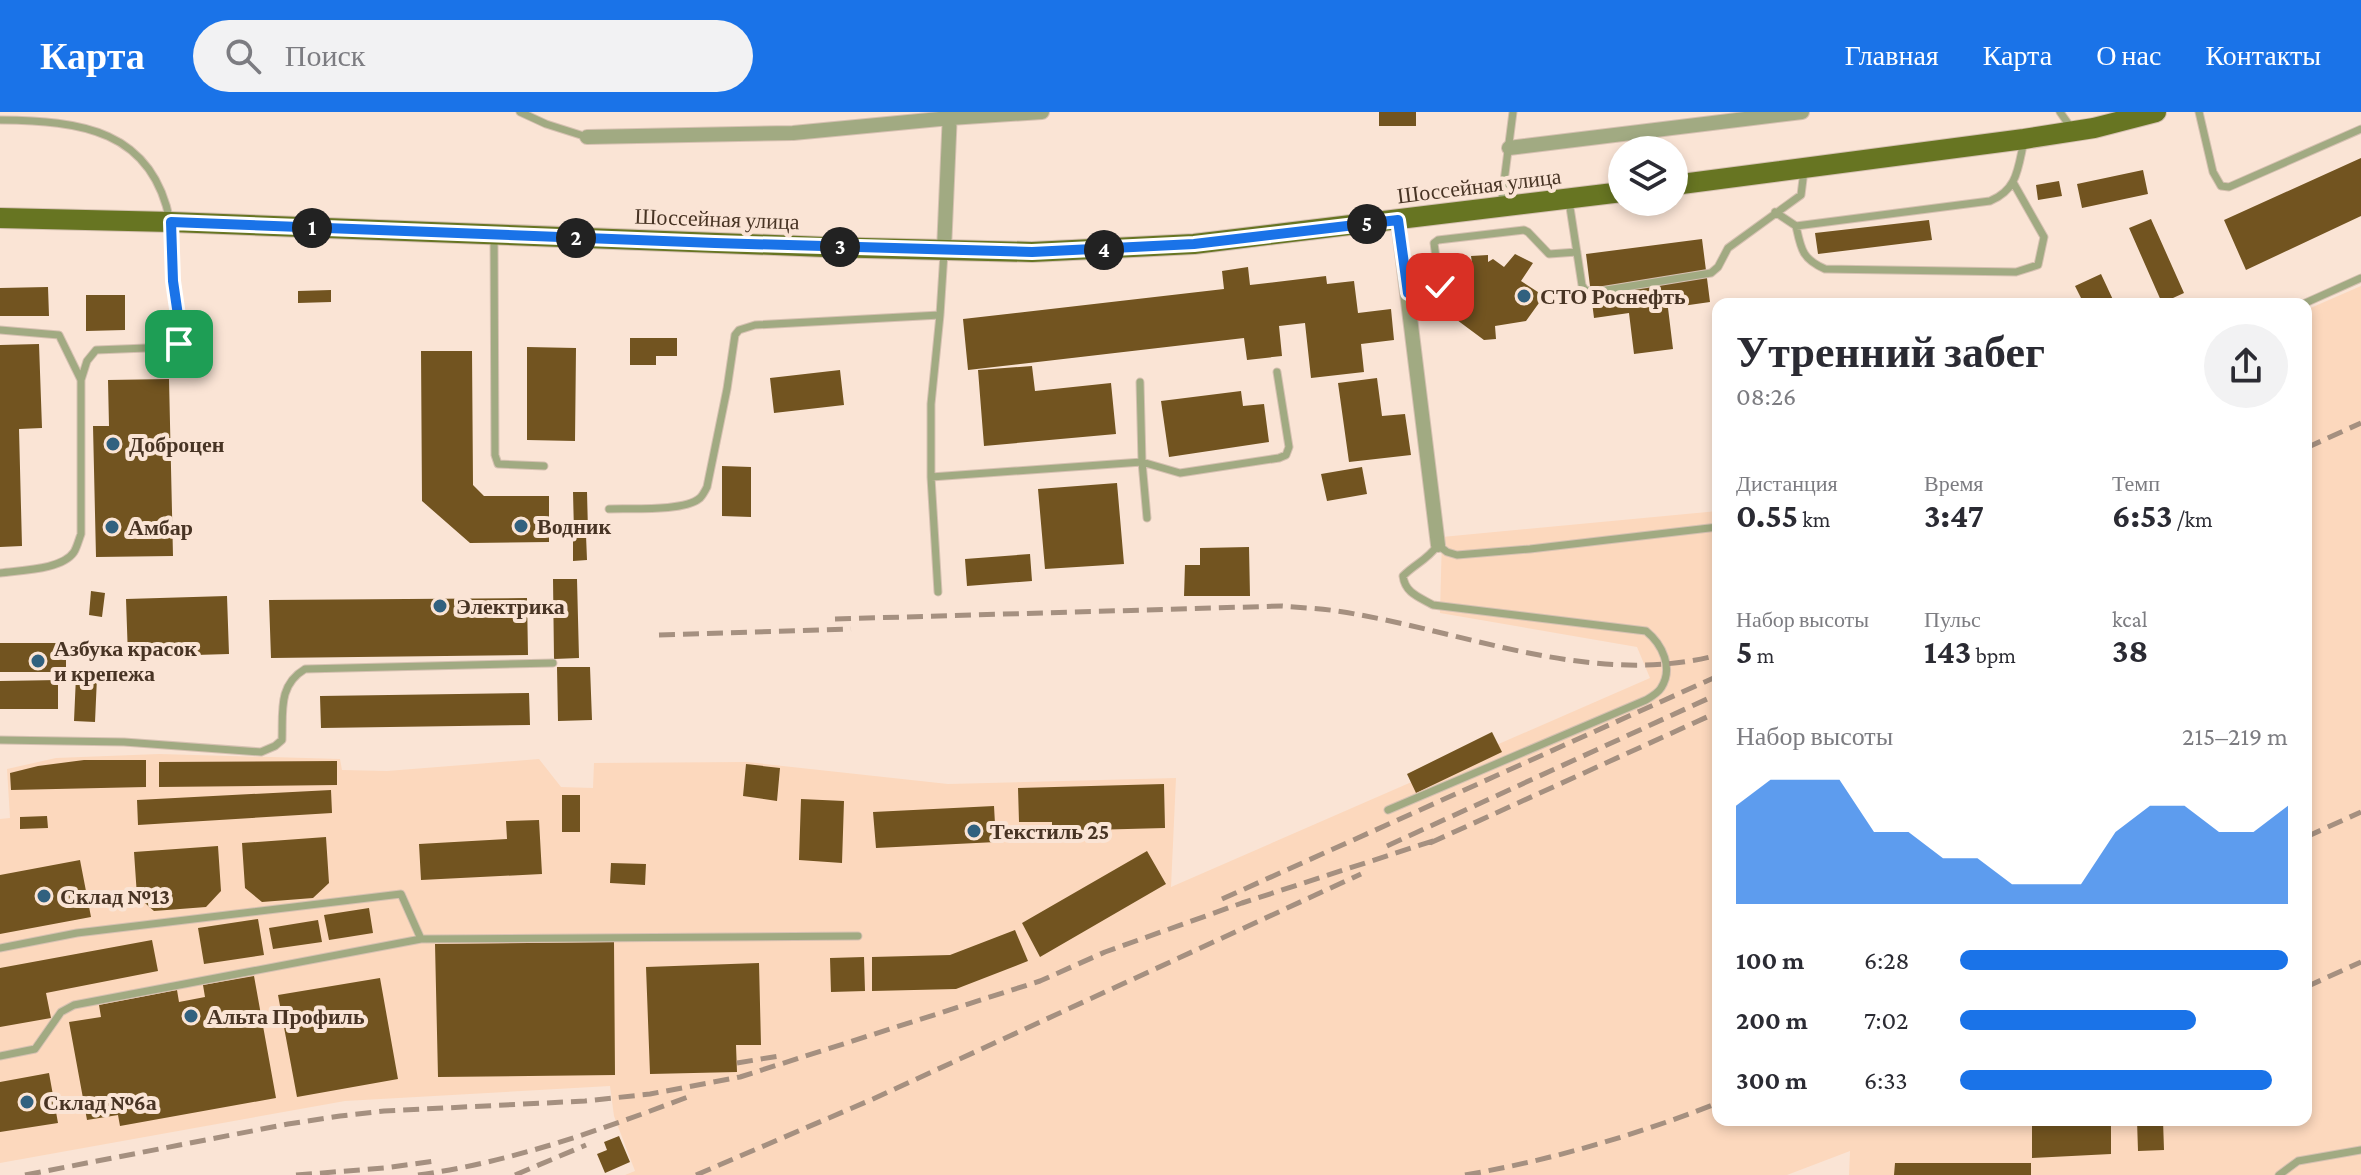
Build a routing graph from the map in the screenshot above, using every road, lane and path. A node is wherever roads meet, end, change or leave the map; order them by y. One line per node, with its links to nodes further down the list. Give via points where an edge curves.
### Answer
1 (520, 112): 12 (lane)
2 (1042, 112): 8 (street)
3 (1513, 112): 14 (lane)
4 (1802, 112): 14 (street)
5 (2060, 112): 11 (lane)
6 (2156, 112): 11 (main road)
7 (2199, 112): 10 (lane, via 2213,172 2221,186 2229,187)
8 (950, 115): 12 (street, via 793,133); 27 (street)
9 (0, 120): 24 (lane, via 100,131 131,149 157,177)
10 (2361, 129)
11 (2073, 131): 13 (main road)
12 (587, 137)
13 (2024, 139): 15 (main road); 17 (lane)
14 (1509, 148): 20 (lane)
15 (1804, 168): 16 (main road); 21 (lane, via 1801,195)
16 (1688, 183)
17 (2014, 184): 25 (lane, via 1990,201); 25 (lane, via 2044,237 2038,265 2016,272 1825,269 1809,262)
18 (1608, 194): 19 (main road, Шоссейная улица)
19 (1568, 199): 20 (main road, Шоссейная улица); 28 (lane)
20 (1500, 208): 23 (main road, Шоссейная улица)
21 (1775, 212): 25 (lane); 28 (lane, via 1728,248 1711,273 1700,276 1594,292 1582,285)
22 (0, 218): 24 (main road, Шоссейная улица)
23 (1398, 220): 27 (main road, Шоссейная улица, via 1194,244 1032,252); 30 (street)
24 (171, 222): 26 (main road, Шоссейная улица); 35 (lane, via 179,344 96,350)
25 (1796, 226)
26 (494, 235): 27 (main road, Шоссейная улица); 38 (lane, via 495,455 498,464)
27 (944, 250): 32 (lane)
28 (1577, 252): 30 (lane, via 1549,254 1524,230 1438,240 1434,243 1440,287)
29 (2361, 278): 31 (lane)
30 (1408, 293): 43 (street)
31 (2312, 300)
32 (940, 315): 39 (lane, via 931,404); 40 (lane, via 739,330 707,487 689,504)
33 (0, 330): 35 (lane, via 59,335)
34 (1277, 372): 37 (lane, via 1286,455 1180,473)
35 (81, 380): 44 (lane, via 81,534 66,560)
36 (1140, 382): 37 (lane)
37 (1142, 462): 39 (lane); 41 (lane)
38 (544, 466)
39 (931, 477): 45 (lane)
40 (609, 509)
41 (1147, 518)
42 (1712, 528): 43 (lane, via 1457,555)
43 (1438, 545): 48 (lane, via 1403,576 1413,594 1433,605 1646,631 1658,641 1665,676 1660,690 1646,700)
44 (0, 573)
45 (938, 592)
46 (553, 663): 47 (lane, via 305,669 292,677 284,695 282,740 261,752)
47 (0, 740)
48 (1388, 810)
49 (858, 936): 50 (lane)
50 (421, 939): 51 (lane, via 401,894 77,933); 52 (lane, via 74,1005 61,1012 35,1049)
51 (0, 948)
52 (0, 1056)
53 (2361, 1150): 54 (lane, via 2298,1161)
54 (2279, 1175)

